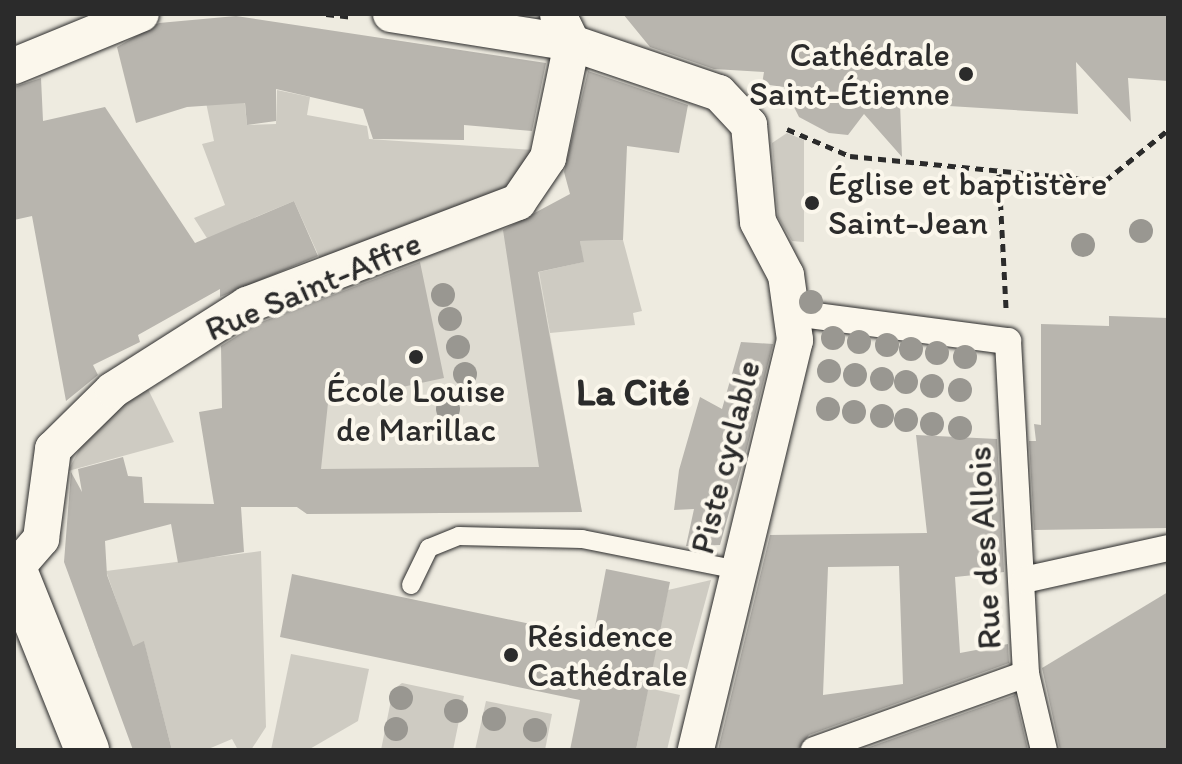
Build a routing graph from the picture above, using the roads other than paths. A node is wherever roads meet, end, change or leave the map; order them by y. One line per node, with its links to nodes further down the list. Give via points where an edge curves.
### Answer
1 (141, 14): 4 (street)
2 (382, 17): 3 (street)
3 (565, 28): 5 (street, via 719,93 749,125 758,222 786,275); 7 (street, Rue Saint-Affre, via 548,158 518,202 247,305 113,390 53,449 41,539)
4 (14, 66)
5 (794, 313): 8 (street, via 793,363); 9 (street, Rue des Allois, via 1008,341)
6 (1168, 548): 9 (street)
7 (14, 568): 12 (main road)
8 (744, 571): 10 (lane, via 582,539 459,536 429,548); 13 (street)
9 (1024, 580): 11 (street, Rue des Allois)
10 (411, 585)
11 (1026, 674): 14 (street); 15 (street, Rue des Allois)
12 (87, 750)
13 (696, 750)
14 (814, 750)
15 (1044, 750)

